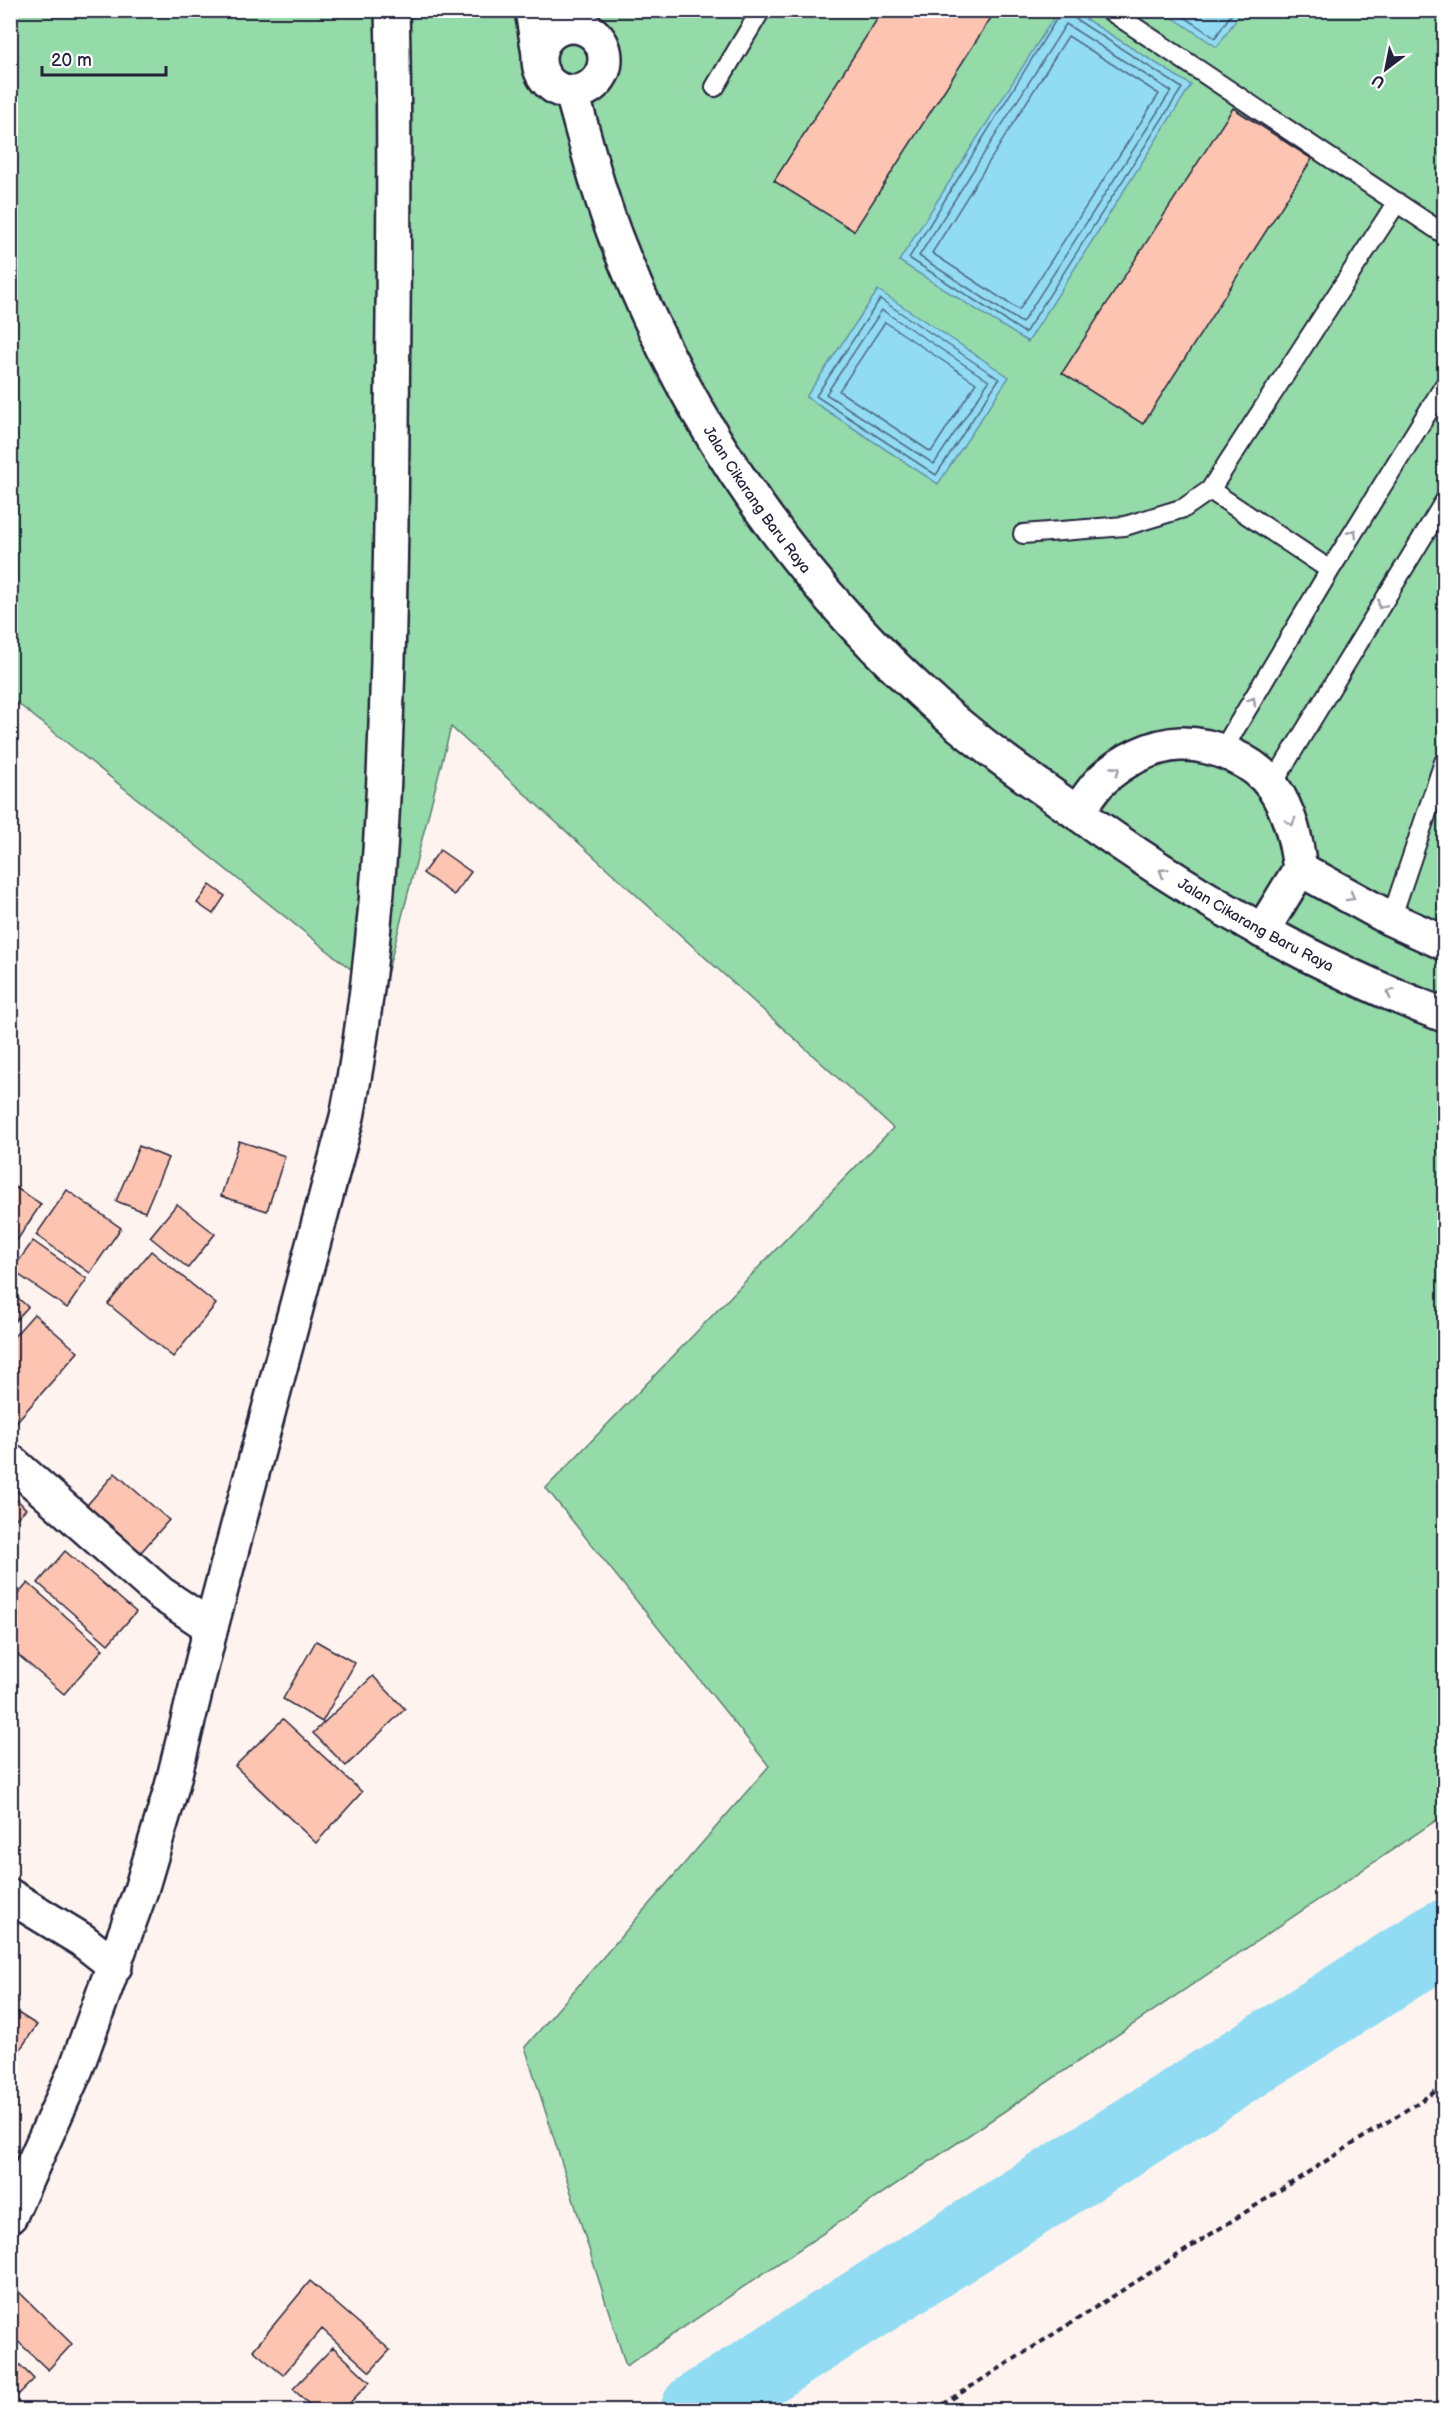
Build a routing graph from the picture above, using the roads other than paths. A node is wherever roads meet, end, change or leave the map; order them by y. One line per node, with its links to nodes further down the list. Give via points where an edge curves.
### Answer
1 (392, 10): 27 (street, via 392,496 384,821 374,941 347,1117)
2 (532, 10): 6 (street)
3 (761, 10): 7 (lane)
4 (1109, 10): 9 (lane)
5 (592, 22): 6 (street, via 560,27 550,33); 8 (street, via 602,43 606,66 594,85)
6 (539, 54): 8 (street, via 539,65 550,85)
7 (715, 87)
8 (572, 93): 20 (street, Jalan Cikarang Baru Raya, via 620,249 652,324 689,398 745,487 830,598 886,658 1000,759)
9 (1397, 202): 10 (lane); 12 (lane)
10 (1444, 234)
11 (1444, 386): 15 (lane, one-way to 11)
12 (1210, 490): 14 (lane, via 1184,508 1125,526); 15 (lane)
13 (1444, 502): 18 (lane, one-way to 18)
14 (1023, 534)
15 (1330, 570): 16 (lane, one-way to 15)
16 (1222, 751): 18 (street, via 1250,765); 20 (street, one-way to 16, via 1102,780 1137,754 1180,744)
17 (1444, 762): 19 (lane)
18 (1272, 785): 21 (street, one-way to 21, via 1288,812)
19 (1437, 805): 22 (lane)
20 (1077, 813): 23 (street, Jalan Cikarang Baru Raya, one-way to 20, via 1181,883)
21 (1300, 868): 22 (street, one-way to 22); 23 (street)
22 (1391, 919): 24 (street)
23 (1262, 931): 25 (street, Jalan Cikarang Baru Raya, one-way to 23, via 1404,1000)
24 (1444, 943)
25 (1444, 1015)
26 (10, 1461): 27 (street, via 160,1593)
27 (211, 1627): 29 (street, via 172,1786)
28 (10, 1896): 29 (street, via 82,1940)
29 (115, 1966): 30 (street, via 76,2069)
30 (10, 2216)

